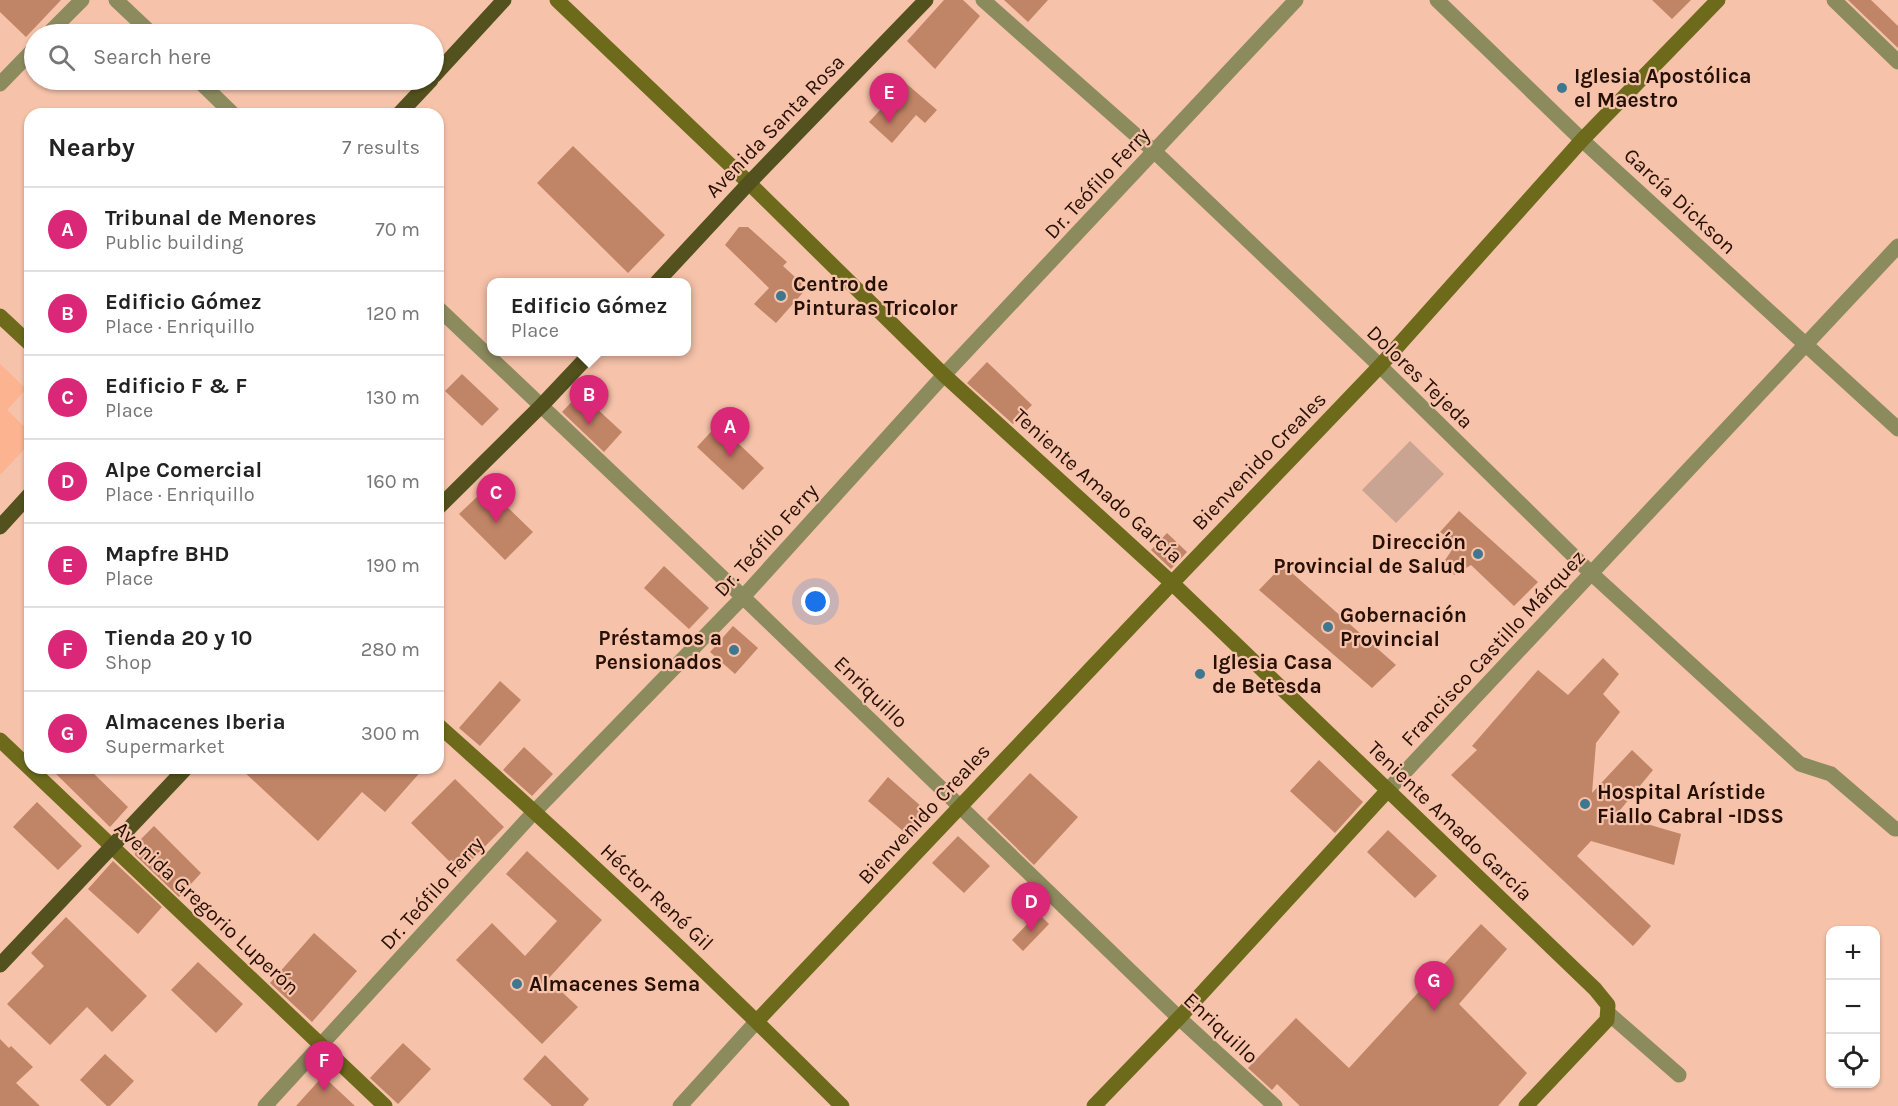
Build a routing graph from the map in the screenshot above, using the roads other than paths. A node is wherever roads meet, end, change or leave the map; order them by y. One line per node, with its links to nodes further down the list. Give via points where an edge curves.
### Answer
1 (82, 0): 11 (street)
2 (116, 0): 12 (street)
3 (504, 0): 15 (main road)
4 (557, 0): 23 (main road, Teniente Amado García)
5 (926, 0): 23 (main road, Avenida Santa Rosa)
6 (983, 0): 22 (street, Dolores Tejeda)
7 (1296, 0): 22 (street, Dr. Teófilo Ferry)
8 (1437, 0): 21 (street, García Dickson)
9 (1718, 0): 21 (main road, Bienvenido Creales)
10 (1834, 0): 14 (street)
11 (58, 24)
12 (141, 24)
13 (24, 59): 16 (street)
14 (1898, 62)
15 (444, 65)
16 (0, 84)
17 (208, 90): 19 (street)
18 (421, 90): 20 (main road)
19 (227, 108)
20 (404, 108)
21 (1582, 140): 29 (street, García Dickson); 33 (main road, Bienvenido Creales)
22 (1155, 152): 33 (street, Dolores Tejeda); 34 (street, Dr. Teófilo Ferry)
23 (749, 183): 25 (main road, Avenida Santa Rosa); 34 (main road, Teniente Amado García)
24 (1898, 246): 29 (street, Francisco Castillo Márquez)
25 (661, 278)
26 (444, 314): 30 (street, Enriquillo)
27 (0, 316): 28 (main road)
28 (24, 338)
29 (1806, 346): 36 (street, García Dickson); 40 (street, Francisco Castillo Márquez)
30 (487, 354)
31 (489, 356): 35 (street, Enriquillo)
32 (587, 356): 35 (main road)
33 (1380, 366): 40 (street, Dolores Tejeda); 41 (main road, Bienvenido Creales)
34 (944, 375): 41 (main road, Teniente Amado García); 42 (street, Dr. Teófilo Ferry)
35 (542, 405): 38 (main road); 42 (street, Enriquillo)
36 (1898, 429)
37 (24, 500): 39 (main road)
38 (444, 502)
39 (0, 526)
40 (1592, 574): 48 (street, Francisco Castillo Márquez); 51 (street, Dolores Tejeda, via 1800,764 1832,774)
41 (1172, 583): 48 (main road, Teniente Amado García); 49 (main road, Bienvenido Creales)
42 (743, 597): 49 (street, Enriquillo); 50 (street, Dr. Teófilo Ferry)
43 (444, 730): 50 (main road, Héctor René Gil)
44 (0, 740): 45 (main road, Avenida Gregorio Luperón)
45 (24, 763)
46 (35, 774): 52 (main road, Avenida Gregorio Luperón)
47 (180, 774): 52 (main road)
48 (1388, 790): 54 (main road, Teniente Amado García, via 1586,981); 55 (main road, Francisco Castillo Márquez)
49 (959, 807): 55 (street, Enriquillo); 56 (main road, Bienvenido Creales)
50 (535, 811): 56 (main road, Héctor René Gil); 57 (street, Dr. Teófilo Ferry)
51 (1895, 829)
52 (111, 847): 53 (main road); 57 (main road, Avenida Gregorio Luperón)
53 (0, 965)
54 (1608, 1009): 58 (street); 65 (main road, via 1607,1020)
55 (1179, 1018): 63 (main road, Francisco Castillo Márquez); 64 (street, Enriquillo)
56 (757, 1021): 61 (street, Bienvenido Creales); 62 (main road, Héctor René Gil)
57 (322, 1046): 59 (street, Dr. Teófilo Ferry); 60 (main road, Avenida Gregorio Luperón)
58 (1679, 1075)
59 (265, 1106)
60 (385, 1106)
61 (680, 1106)
62 (842, 1106)
63 (1094, 1106)
64 (1275, 1106)
65 (1526, 1106)

